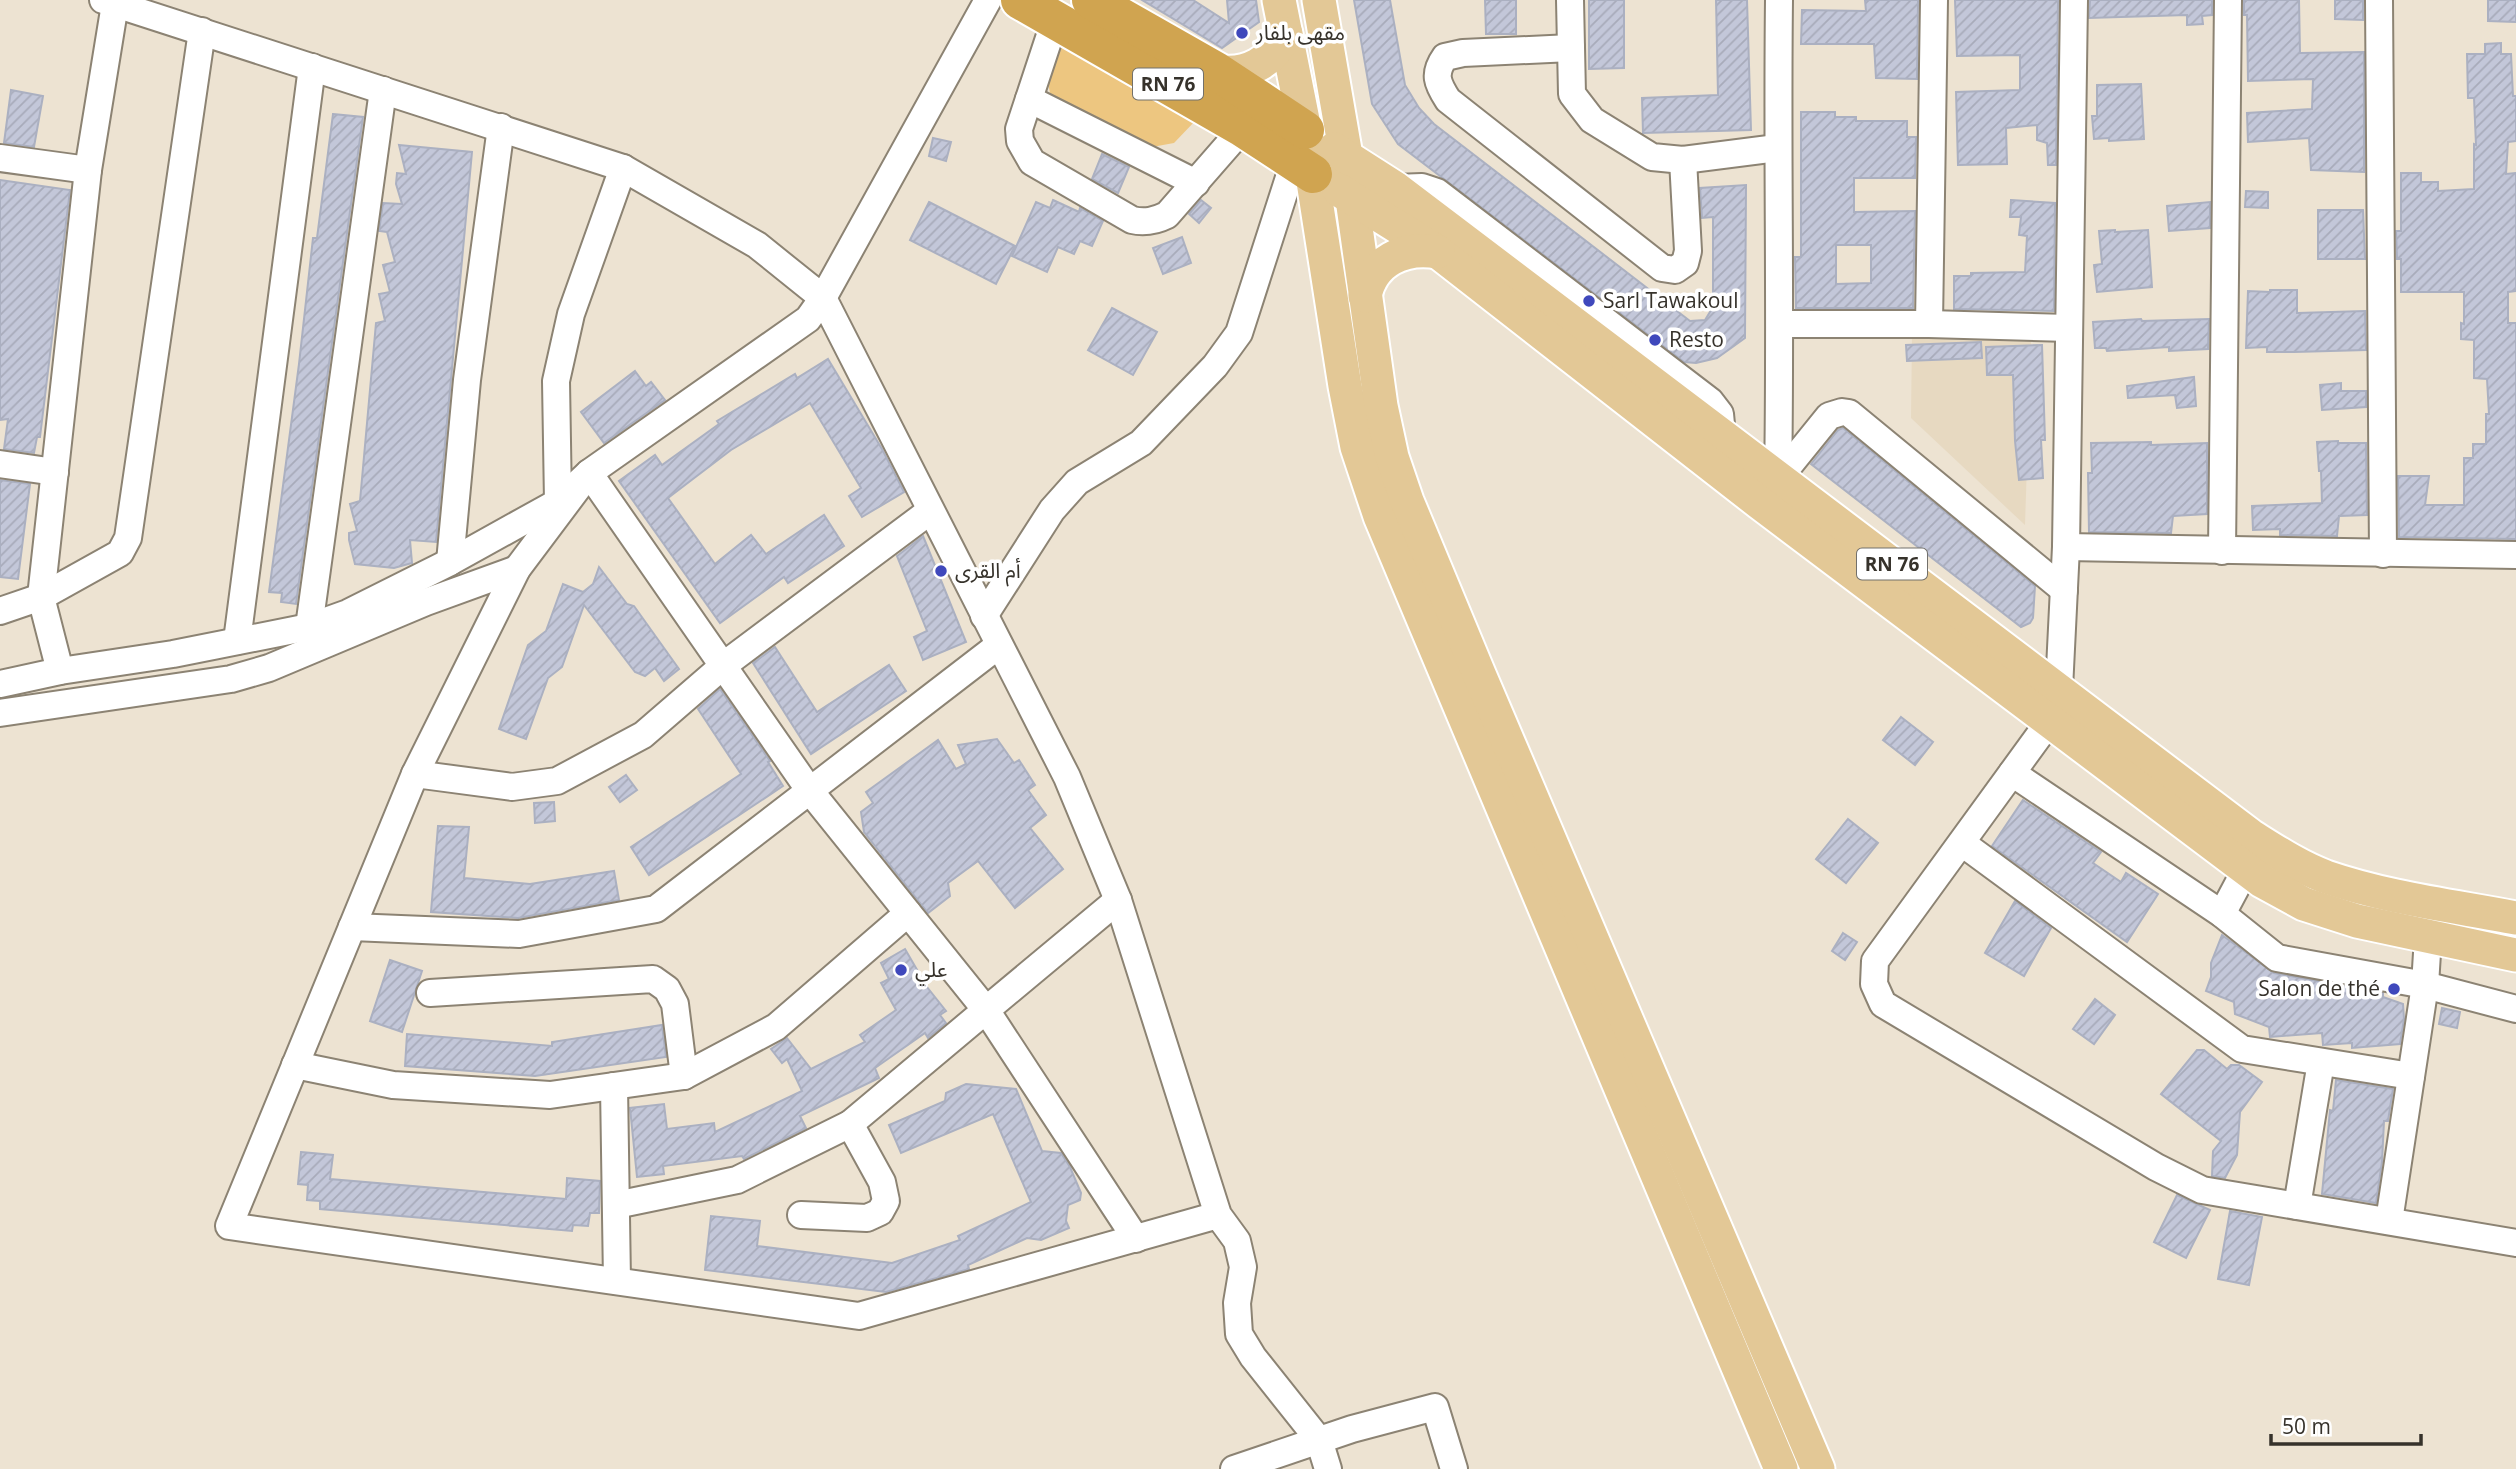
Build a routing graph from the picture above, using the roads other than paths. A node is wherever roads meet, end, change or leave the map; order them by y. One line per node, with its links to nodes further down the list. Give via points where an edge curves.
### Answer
1 (988, 0): 34 (street)
2 (1020, 0): 13 (highway, RN 76)
3 (1091, 0): 18 (highway, RN 76)
4 (1279, 0): 15 (main road)
5 (1319, 0): 25 (main road)
6 (1570, 0): 16 (street)
7 (1779, 0): 23 (street)
8 (1934, 0): 36 (street)
9 (2074, 0): 37 (street)
10 (2228, 0): 45 (street)
11 (2379, 0): 46 (street)
12 (109, 2): 14 (street); 29 (street)
13 (1060, 10): 20 (street); 22 (highway, RN 76)
14 (202, 31): 17 (street); 51 (street, via 128,538 120,553)
15 (1286, 34): 18 (main road, via 1272,55 1254,67); 24 (main road)
16 (1571, 48): 27 (street, via 1572,94 1592,120 1652,157); 27 (street, via 1445,57 1437,67 1438,85 1448,100 1662,268 1675,270 1685,262 1688,251)
17 (312, 67): 19 (street); 55 (street)
18 (1216, 71): 24 (highway, RN 76)
19 (383, 90): 21 (street); 54 (street)
20 (1029, 99): 30 (street); 30 (street, via 1019,129 1032,162 1132,220 1144,222 1167,215)
21 (501, 127): 28 (street); 48 (street, via 467,380)
22 (1244, 128): 24 (highway, RN 76); 30 (street)
23 (1777, 148): 27 (street); 35 (street)
24 (1304, 155): 25 (main road, RN 76); 31 (main road, RN 76); 53 (street, via 1239,333 1215,366 1141,443 1077,482 1052,510); 97 (main road, via 1357,447 1380,516)
25 (1346, 156): 31 (main road); 41 (main road, RN 76, via 1395,188 1722,435)
26 (0, 158): 29 (street)
27 (1683, 160)
28 (623, 168): 34 (street, via 757,245); 42 (street, via 571,314 556,380)
29 (88, 170): 39 (street)
30 (1196, 183)
31 (1352, 198): 32 (main road, RN 76); 33 (main road)
32 (1438, 252): 33 (main road, via 1413,252 1386,261 1373,275); 41 (main road, RN 76)
33 (1365, 296): 98 (main road, via 1381,405 1406,501)
34 (823, 298): 40 (street, via 807,319); 43 (street)
35 (1781, 324): 36 (street); 41 (street)
36 (1929, 324): 37 (street)
37 (2069, 328): 44 (street)
38 (0, 464): 39 (street)
39 (55, 472): 51 (street)
40 (590, 473): 42 (street); 49 (street); 57 (street)
41 (1769, 491): 50 (street, via 1829,416 1849,413); 60 (main road, RN 76)
42 (558, 502): 48 (street)
43 (930, 511): 53 (street); 57 (street)
44 (2066, 547): 45 (street); 50 (street)
45 (2222, 551): 46 (street)
46 (2383, 554): 47 (street)
47 (2516, 555)
48 (450, 562): 54 (street, via 348,613)
49 (517, 569): 61 (street, via 231,679); 63 (street)
50 (2064, 590): 60 (street)
51 (41, 597): 52 (street); 58 (street)
52 (0, 611)
53 (984, 617): 56 (street)
54 (309, 627): 55 (street)
55 (237, 641): 58 (street)
56 (999, 645): 64 (street); 67 (street, via 1067,777)
57 (724, 665): 63 (street, via 643,735 557,780 512,787); 64 (street)
58 (60, 671): 59 (street)
59 (0, 684)
60 (2059, 702): 62 (street); 66 (main road, RN 76); 68 (main road, RN 76, via 2287,858 2326,877)
61 (0, 713)
62 (2012, 773): 65 (street); 70 (street)
63 (415, 774): 72 (street)
64 (810, 791): 69 (street); 72 (street, via 656,909 519,934)
65 (1962, 842): 79 (street, via 2242,1049); 86 (street, via 1875,961 1874,984 1883,1004 2202,1190)
66 (2246, 869): 70 (street); 73 (main road, RN 76, via 2316,908)
67 (1118, 900): 78 (street); 88 (street)
68 (2432, 902): 71 (main road, RN 76); 73 (main road)
69 (908, 913): 78 (street); 81 (street, via 776,1027)
70 (2222, 914): 75 (street, via 2277,958)
71 (2516, 918)
72 (352, 927): 80 (street)
73 (2428, 937): 74 (main road, RN 76); 75 (street)
74 (2516, 955)
75 (2425, 985): 77 (street); 82 (street)
76 (430, 993): 81 (street, via 653,979 667,989 675,1004)
77 (2516, 1009)
78 (986, 1010): 84 (street); 90 (street)
79 (2320, 1062): 82 (street); 86 (street)
80 (295, 1065): 83 (street, via 406,1086 550,1095); 92 (street, via 229,1226)
81 (684, 1076): 83 (street)
82 (2411, 1076): 89 (street)
83 (614, 1086): 85 (street)
84 (850, 1125): 85 (street, via 737,1180); 87 (street, via 882,1182 886,1201 880,1212 867,1218)
85 (616, 1205): 92 (street)
86 (2297, 1206): 89 (street)
87 (801, 1215)
88 (1218, 1215): 90 (street); 93 (street, via 1237,1241 1243,1267 1237,1304 1239,1334)
89 (2389, 1221): 91 (street)
90 (1136, 1239): 92 (street, via 859,1316)
91 (2516, 1243)
92 (617, 1280)
93 (1319, 1440): 94 (street); 95 (street); 96 (street, via 1435,1407)
94 (1234, 1469)
95 (1328, 1469)
96 (1454, 1469)
97 (1781, 1469)
98 (1818, 1469)

